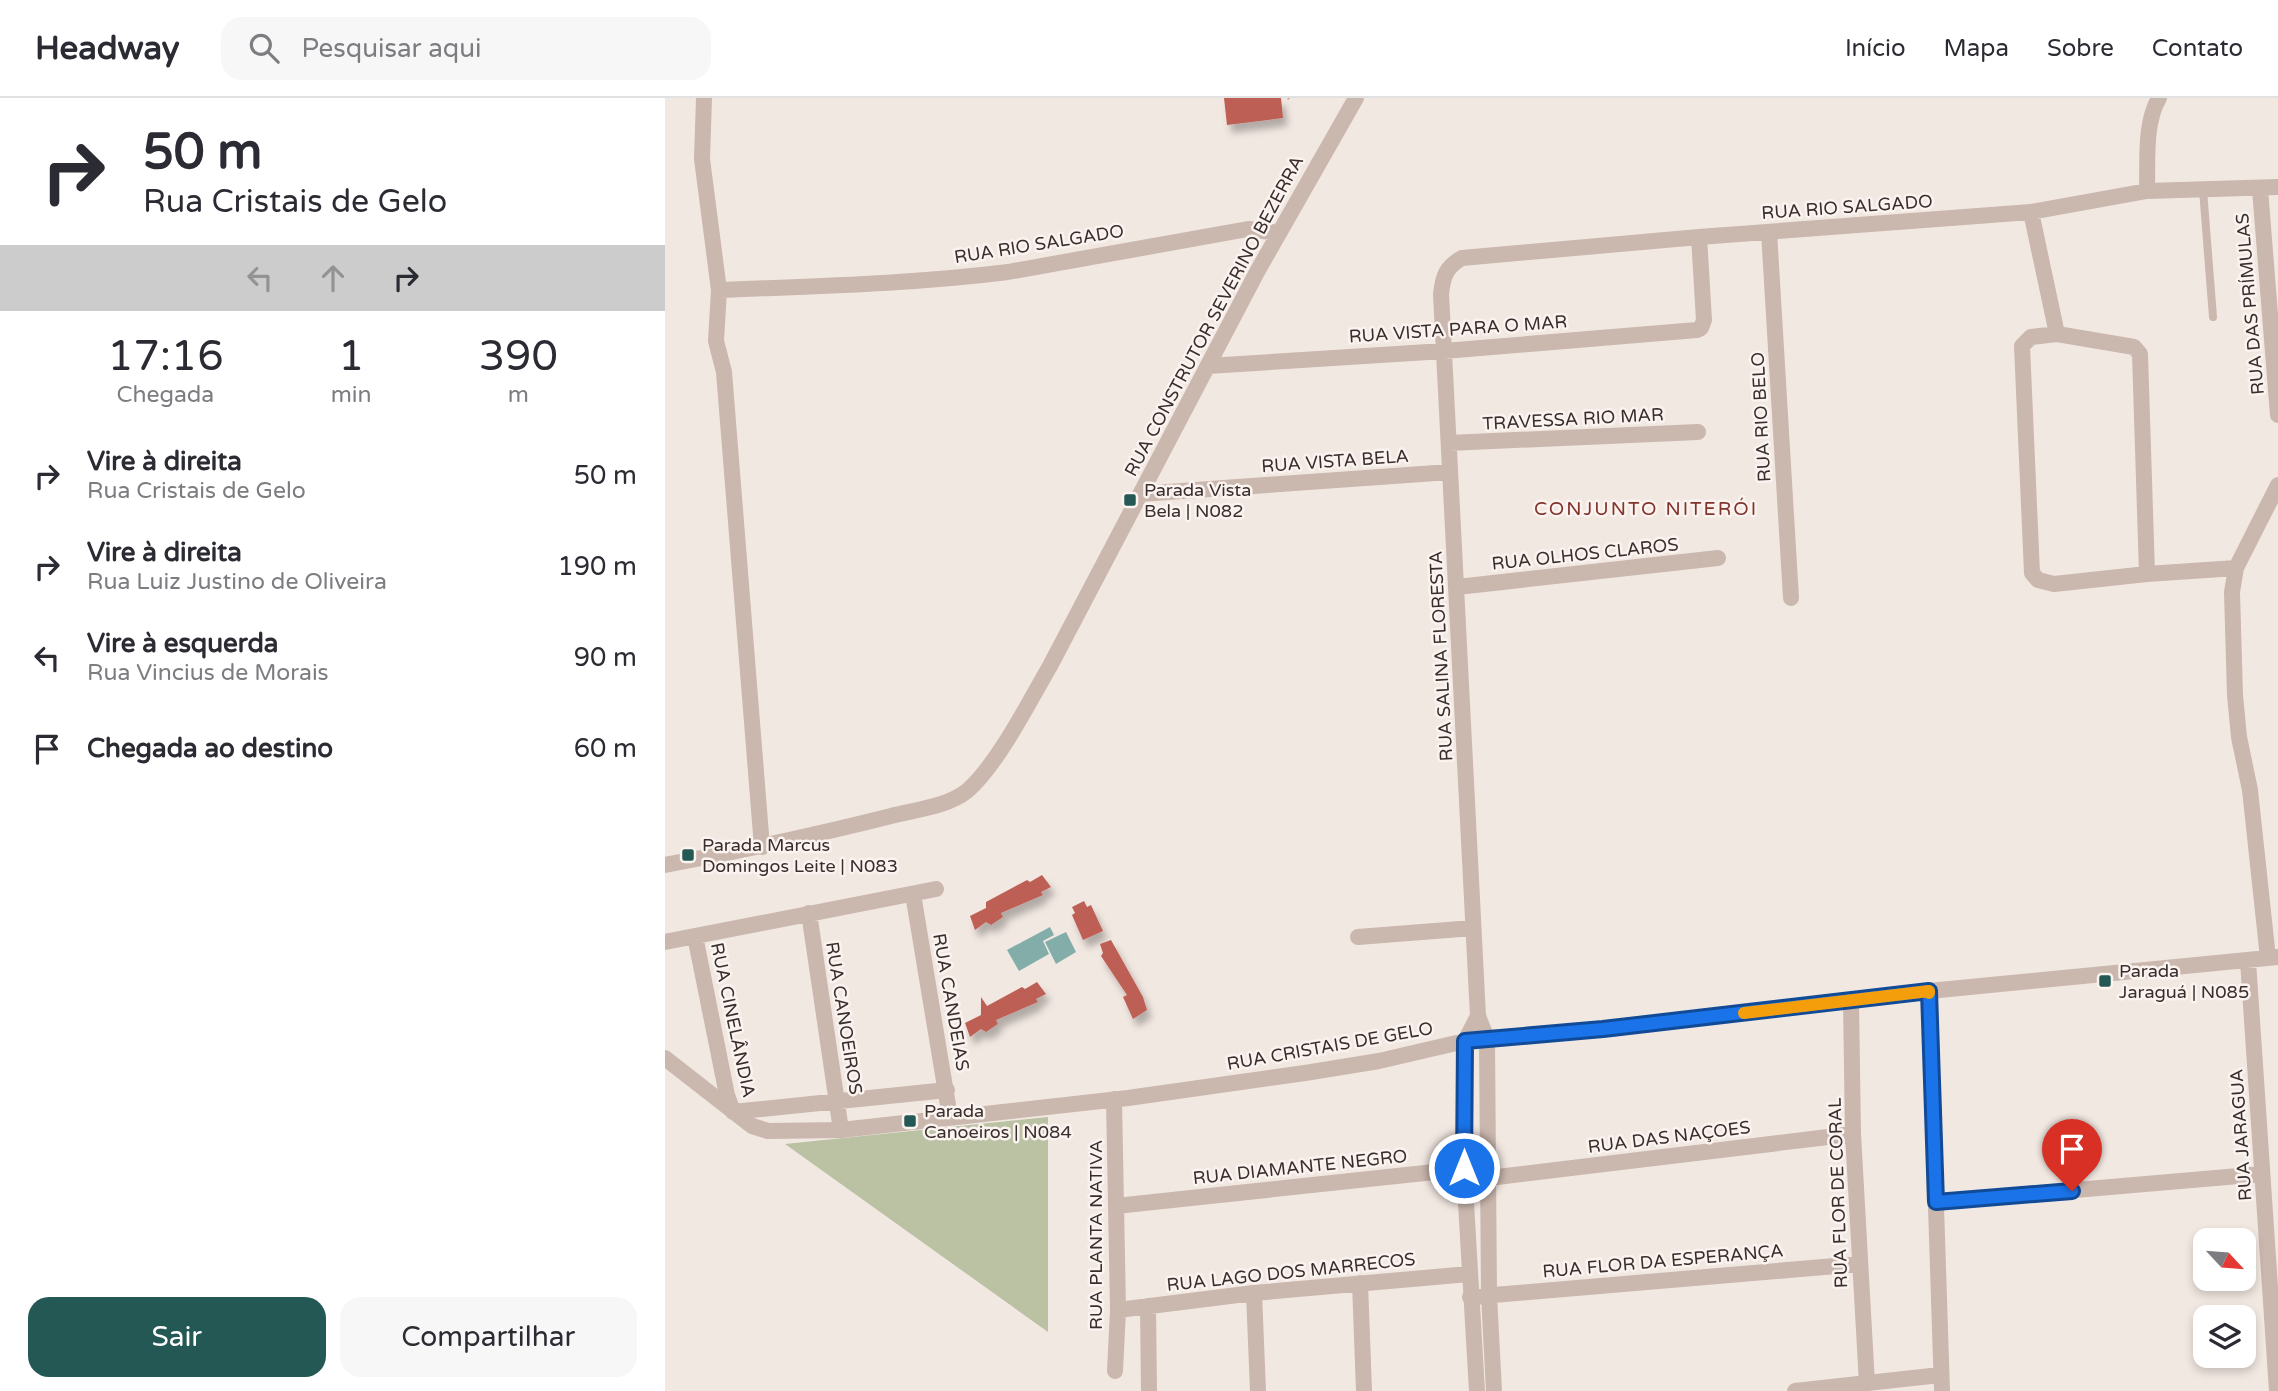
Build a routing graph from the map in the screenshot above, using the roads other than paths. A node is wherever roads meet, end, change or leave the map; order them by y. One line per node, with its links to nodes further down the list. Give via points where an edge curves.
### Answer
1 (704, 98): 12 (street, via 703,172)
2 (1356, 98): 10 (street, RUA CONSTRUTOR SEVERINO BEZERRA)
3 (2159, 98): 7 (street, via 2150,122)
4 (2278, 187): 5 (street, RUA RIO SALGADO)
5 (2260, 189): 6 (street, RUA RIO SALGADO); 18 (street, RUA DAS PRÍMULAS)
6 (2203, 190): 7 (street, RUA RIO SALGADO); 14 (lane)
7 (2147, 191): 8 (street, RUA RIO SALGADO)
8 (2031, 212): 9 (street, RUA RIO SALGADO); 15 (street)
9 (1769, 232): 11 (street, RUA RIO SALGADO); 28 (street, RUA RIO BELO)
10 (1279, 233): 12 (street, RUA RIO SALGADO, via 1248,229 974,276); 17 (street, RUA CONSTRUTOR SEVERINO BEZERRA)
11 (1699, 237): 13 (street, RUA RIO SALGADO, via 1462,258 1443,276); 16 (street, RUA VISTA PARA O MAR, via 1704,320 1697,330)
12 (719, 290): 29 (street, via 716,341 725,372)
13 (1441, 294): 16 (street, RUA SALINA FLORESTA)
14 (2213, 317)
15 (2057, 334): 26 (street, via 2134,348 2140,354); 26 (street, via 2031,337 2022,346 2032,573 2038,580 2054,584)
16 (1444, 351): 17 (street, RUA VISTA PARA O MAR); 20 (street, RUA SALINA FLORESTA)
17 (1208, 366): 23 (street, RUA CONSTRUTOR SEVERINO BEZERRA)
18 (2278, 415)
19 (1698, 432): 20 (street, TRAVESSA RIO MAR)
20 (1449, 443): 21 (street, RUA SALINA FLORESTA)
21 (1450, 472): 23 (street, RUA VISTA BELA); 27 (street, RUA SALINA FLORESTA)
22 (2278, 485): 25 (street)
23 (1140, 494): 29 (street, RUA CONSTRUTOR SEVERINO BEZERRA, via 1018,721 966,791 941,803)
24 (1718, 558): 27 (street, RUA OLHOS CLAROS)
25 (2236, 568): 26 (street); 38 (street, via 2232,592 2235,695)
26 (2147, 575)
27 (1457, 587): 34 (street, RUA SALINA FLORESTA)
28 (1791, 598)
29 (762, 847): 30 (street, RUA CONSTRUTOR SEVERINO BEZERRA)
30 (665, 865)
31 (936, 889): 32 (street)
32 (913, 894): 33 (street); 46 (street, RUA CANDEIAS)
33 (809, 913): 35 (street); 48 (street, RUA CANOEIROS)
34 (1473, 928): 36 (street); 42 (street, RUA SALINA FLORESTA)
35 (695, 936): 37 (street); 49 (street, RUA CINELÂNDIA)
36 (1358, 937)
37 (665, 942)
38 (2273, 957): 39 (street, RUA CRISTAIS DE GELO)
39 (2248, 961): 40 (street, RUA CRISTAIS DE GELO); 55 (street, RUA JARAGUA)
40 (1929, 991): 41 (street, RUA CRISTAIS DE GELO); 56 (street)
41 (1851, 1000): 43 (street, RUA CRISTAIS DE GELO); 52 (street, RUA FLOR DE CORAL)
42 (1478, 1016): 43 (street); 44 (street)
43 (1487, 1039): 44 (street, RUA CRISTAIS DE GELO); 54 (street)
44 (1465, 1041): 47 (street, RUA CRISTAIS DE GELO, via 1379,1061); 53 (street)
45 (665, 1058): 49 (street, RUA CRISTAIS DE GELO)
46 (947, 1090): 48 (street); 50 (street, RUA CANDEIAS)
47 (1114, 1099): 50 (street, RUA CRISTAIS DE GELO); 57 (street, RUA PLANTA NATIVA)
48 (837, 1100): 49 (street); 51 (street, RUA CANOEIROS)
49 (733, 1111): 51 (street, RUA CRISTAIS DE GELO, via 752,1126 768,1131)
50 (950, 1116): 51 (street, RUA CRISTAIS DE GELO)
51 (841, 1130)
52 (1853, 1134): 54 (street, RUA DAS NAÇOES); 58 (street, RUA FLOR DE CORAL)
53 (1464, 1168): 54 (street, RUA DIAMANTE NEGRO); 57 (street, RUA DIAMANTE NEGRO); 59 (street)
54 (1489, 1172): 62 (street)
55 (2262, 1174): 56 (street); 75 (street, RUA JARAGUA)
56 (1936, 1202): 67 (street)
57 (1116, 1206): 65 (street, RUA PLANTA NATIVA)
58 (1859, 1264): 62 (street, RUA FLOR DA ESPERANÇA); 68 (street, RUA FLOR DE CORAL)
59 (1469, 1274): 60 (street, RUA LAGO DOS MARRECOS); 63 (street)
60 (1360, 1283): 61 (street, RUA LAGO DOS MARRECOS); 71 (street)
61 (1254, 1293): 64 (street, RUA LAGO DOS MARRECOS); 70 (street)
62 (1489, 1295): 63 (street, RUA FLOR DA ESPERANÇA); 73 (street)
63 (1470, 1297): 72 (street)
64 (1148, 1306): 65 (street, RUA LAGO DOS MARRECOS); 69 (street)
65 (1118, 1310): 66 (street, RUA PLANTA NATIVA)
66 (1115, 1371)
67 (1941, 1383): 68 (street)
68 (1867, 1384): 74 (street)
69 (1149, 1391)
70 (1258, 1391)
71 (1364, 1391)
72 (1476, 1391)
73 (1493, 1391)
74 (1795, 1391)
75 (2277, 1391)

